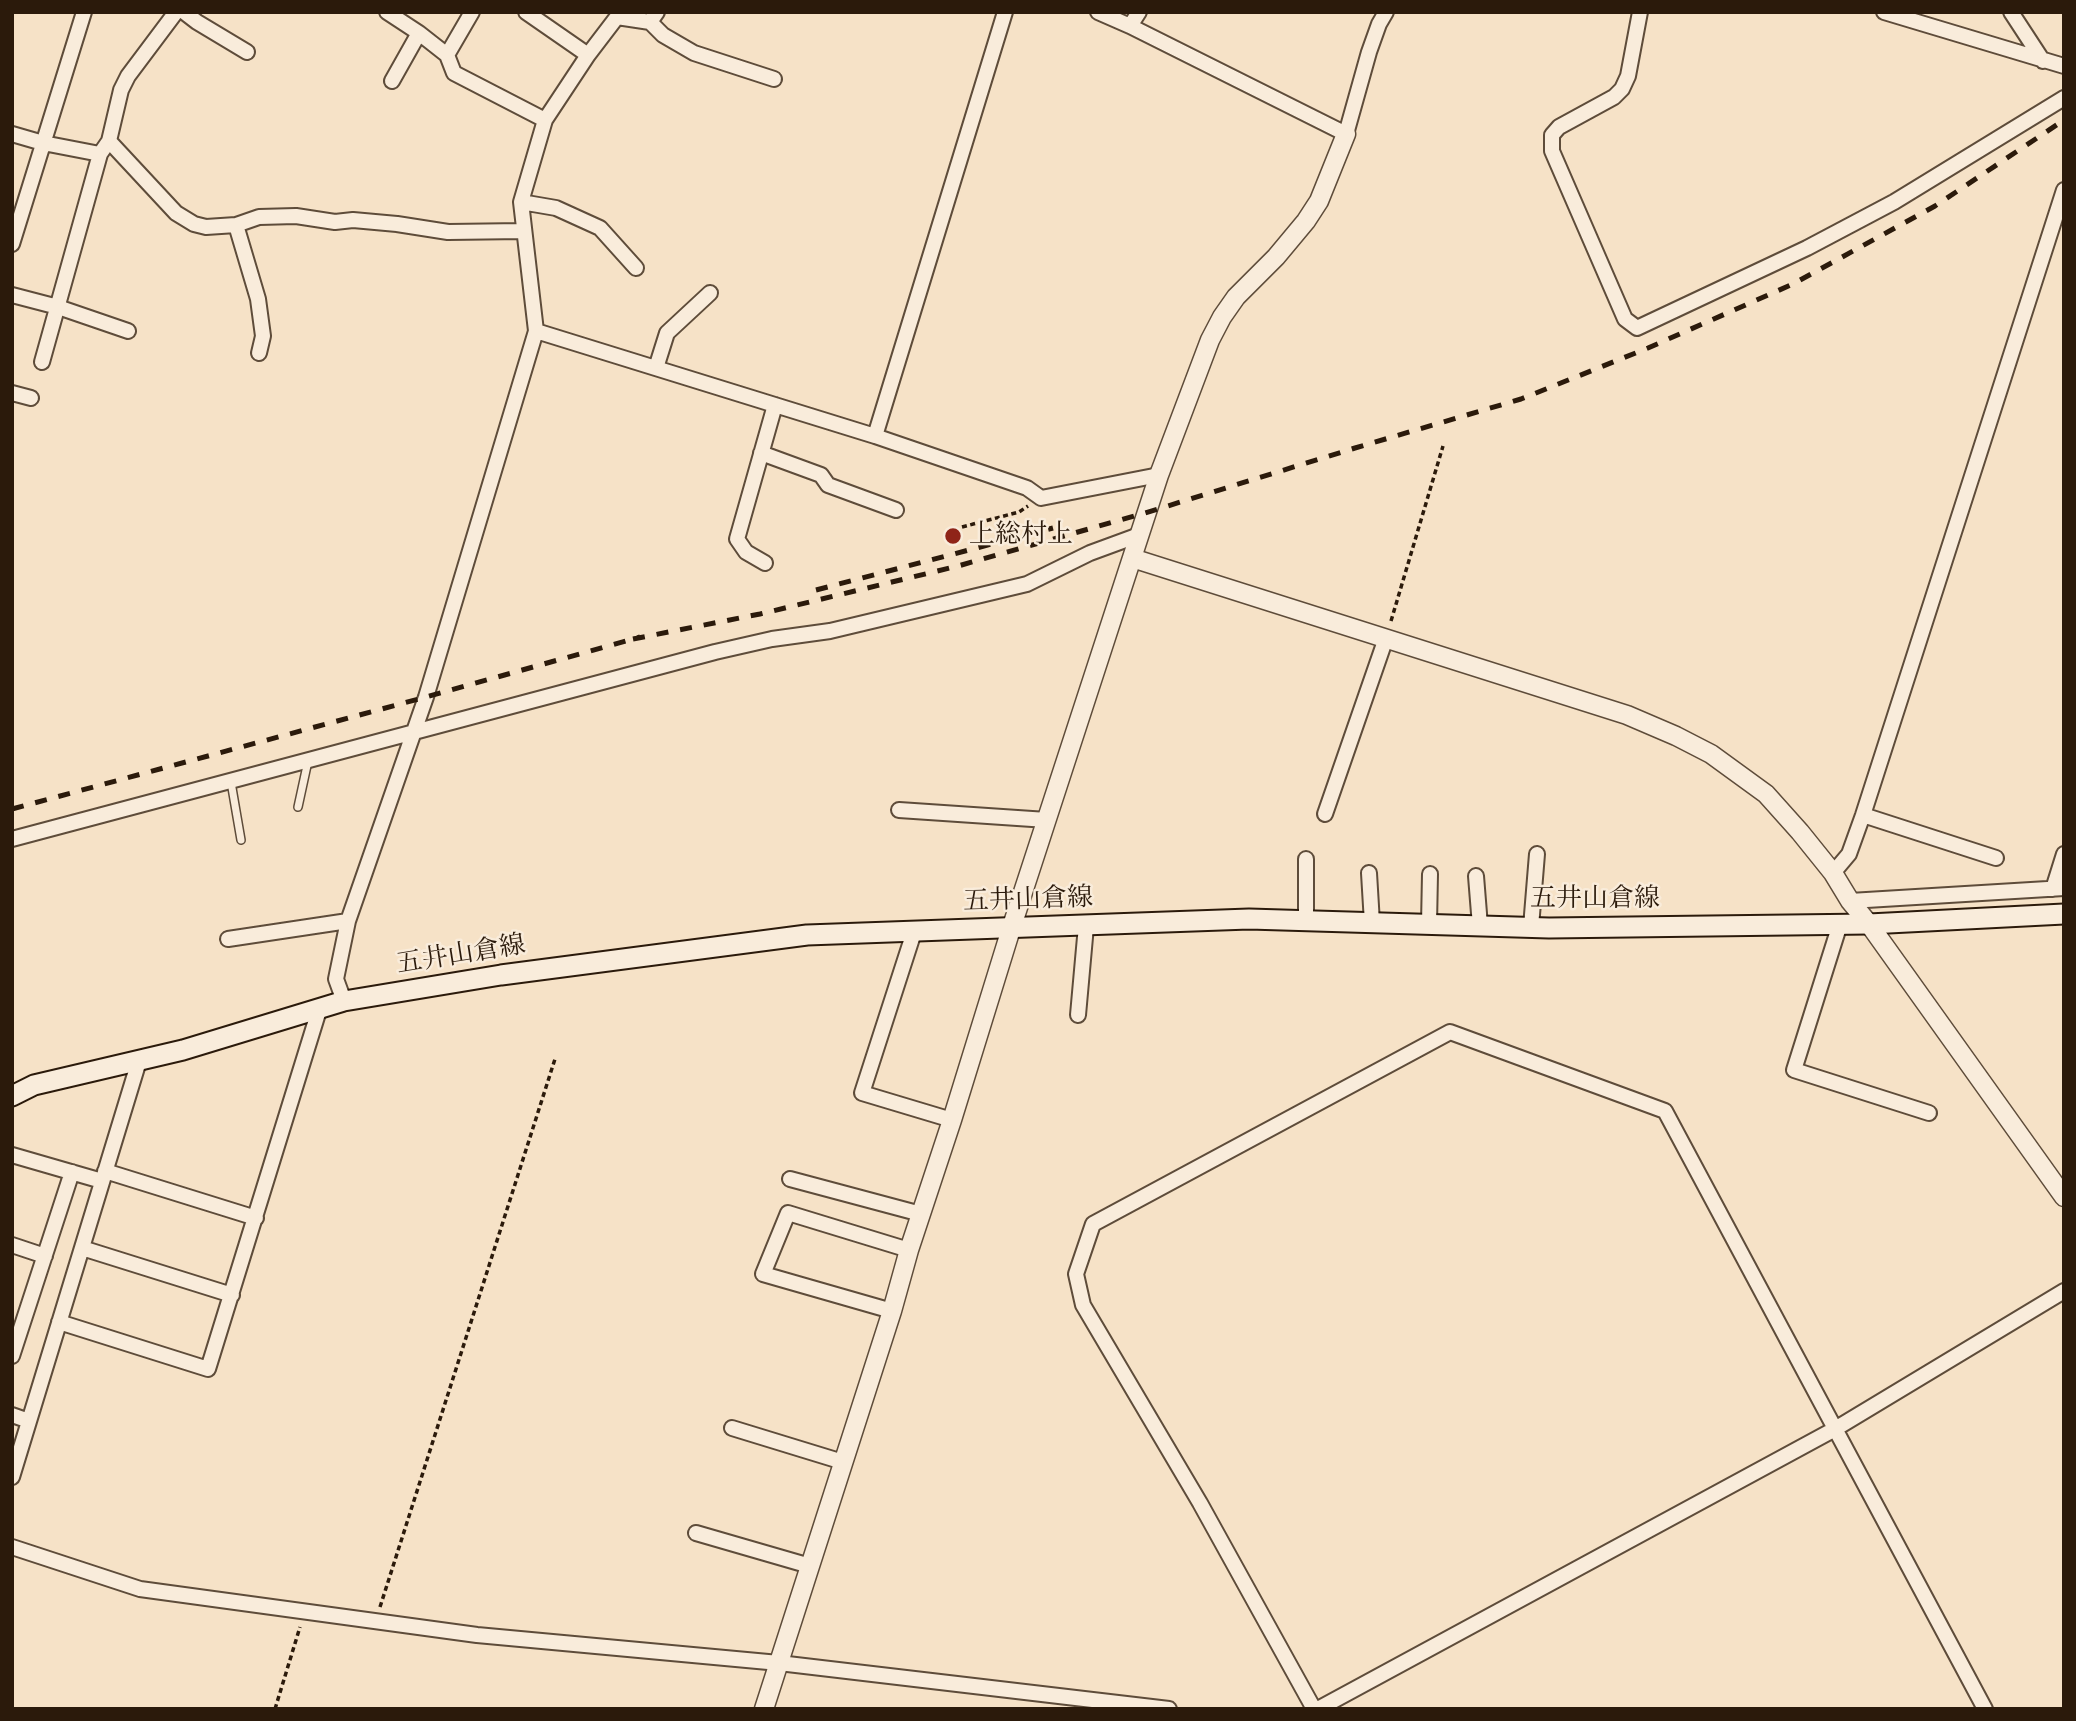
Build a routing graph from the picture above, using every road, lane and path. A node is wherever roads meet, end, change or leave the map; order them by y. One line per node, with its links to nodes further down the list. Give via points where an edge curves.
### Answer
1 (84, 12): 29 (street)
2 (176, 12): 28 (street, via 128,76)
3 (184, 12): 17 (street)
4 (387, 12): 16 (street)
5 (472, 12): 18 (street)
6 (526, 12): 19 (street)
7 (1005, 12): 48 (street)
8 (1098, 12): 15 (street)
9 (1139, 12): 15 (street)
10 (1386, 12): 27 (street, via 1369,52)
11 (1640, 12): 24 (street, via 1622,89 1552,135 1552,151 1625,319 1637,328 1894,202)
12 (1884, 12): 20 (street)
13 (2011, 12): 20 (street)
14 (653, 17): 19 (street, via 617,17); 22 (street, via 663,35 694,52)
15 (1130, 26): 27 (street)
16 (419, 33): 18 (street); 23 (street)
17 (247, 52)
18 (447, 55): 25 (street, via 454,73)
19 (588, 55): 25 (street)
20 (2043, 61): 21 (street)
21 (2064, 66)
22 (774, 79)
23 (392, 81)
24 (2064, 98)
25 (545, 120): 32 (street)
26 (12, 134): 29 (street)
27 (1346, 134): 51 (street, via 1306,221 1222,317)
28 (109, 141): 30 (street); 33 (street, via 185,219 206,227)
29 (43, 144): 30 (street); 35 (street)
30 (100, 154): 39 (street)
31 (2064, 190): 65 (street)
32 (521, 202): 34 (street); 36 (street, via 556,208 600,228)
33 (236, 225): 34 (street, via 259,217 296,216 448,232); 42 (street, via 258,299 263,336)
34 (523, 232): 41 (street)
35 (12, 244)
36 (636, 268)
37 (710, 293): 44 (street, via 667,332)
38 (12, 295): 39 (street)
39 (58, 307): 40 (street); 43 (street)
40 (128, 331)
41 (536, 331): 44 (street); 59 (street)
42 (259, 353)
43 (42, 362)
44 (656, 368): 47 (street)
45 (12, 393): 46 (street)
46 (31, 398)
47 (775, 405): 48 (street); 50 (street)
48 (875, 436): 52 (street, via 1027,488)
49 (1443, 446): 58 (path)
50 (761, 453): 53 (street); 57 (street, via 737,539 746,552)
51 (1159, 475): 52 (street); 55 (street)
52 (1041, 498): 54 (path, via 1019,512)
53 (896, 510)
54 (962, 527)
55 (1139, 535): 56 (street); 59 (street, via 1027,584 830,631 715,652)
56 (1132, 558): 58 (street); 66 (street)
57 (765, 563)
58 (1386, 638): 64 (street); 74 (street, via 1627,715 1711,754 1766,794)
59 (415, 731): 60 (street); 81 (street)
60 (308, 760): 61 (street); 62 (lane)
61 (231, 782): 67 (street); 68 (lane)
62 (298, 807)
63 (899, 810): 66 (street)
64 (1325, 814)
65 (1863, 815): 71 (street); 74 (street, via 1849,854)
66 (1047, 820): 89 (street)
67 (12, 839)
68 (241, 840)
69 (1537, 854): 88 (street)
70 (2064, 854): 77 (street)
71 (1996, 858)
72 (1306, 859): 80 (street)
73 (1369, 873): 82 (street)
74 (1833, 873): 78 (street)
75 (1430, 874): 83 (street)
76 (1476, 876): 87 (street)
77 (2058, 889): 78 (street)
78 (1850, 901): 85 (street)
79 (2064, 915): 85 (main road, 五井山倉線)
80 (1306, 920): 82 (main road, 五井山倉線); 86 (main road, 五井山倉線)
81 (348, 921): 91 (street); 92 (street, via 336,979)
82 (1372, 923): 83 (main road, 五井山倉線)
83 (1429, 924): 87 (main road, 五井山倉線)
84 (1840, 924): 85 (main road, 五井山倉線); 88 (main road, 五井山倉線); 98 (street, via 1794,1070)
85 (1869, 924): 104 (street)
86 (1086, 926): 89 (main road, 五井山倉線); 94 (street)
87 (1480, 926): 88 (main road, 五井山倉線)
88 (1531, 927)
89 (1011, 929): 90 (main road, 五井山倉線); 99 (street)
90 (914, 932): 92 (main road, 五井山倉線, via 807,935 501,975); 99 (street, via 862,1093)
91 (228, 939)
92 (344, 1001): 93 (main road, 五井山倉線)
93 (320, 1007): 96 (main road, 五井山倉線); 106 (street)
94 (1078, 1014)
95 (555, 1059): 127 (path)
96 (139, 1061): 97 (main road, 五井山倉線, via 34,1085); 102 (street)
97 (12, 1096)
98 (1929, 1113)
99 (952, 1120): 105 (street)
100 (12, 1155): 101 (street)
101 (72, 1172): 102 (street); 110 (street)
102 (104, 1176): 106 (street); 108 (street)
103 (790, 1179): 105 (street)
104 (2061, 1187)
105 (921, 1214): 109 (street)
106 (256, 1218): 112 (street)
107 (12, 1245): 110 (street)
108 (82, 1248): 112 (street); 114 (street)
109 (909, 1250): 113 (street); 113 (street, via 788,1213 763,1274)
110 (45, 1256): 115 (street)
111 (2064, 1291): 120 (street)
112 (232, 1295): 114 (street, via 208,1369)
113 (892, 1311): 121 (street)
114 (60, 1322): 118 (street)
115 (16, 1328): 116 (street)
116 (12, 1356)
117 (12, 1415): 118 (street)
118 (29, 1421): 122 (street)
119 (732, 1427): 121 (street)
120 (1835, 1429): 132 (street); 132 (street, via 1664,1111 1450,1032 1093,1224 1076,1274 1083,1305); 133 (street)
121 (843, 1462): 125 (street)
122 (12, 1477)
123 (696, 1533): 125 (street)
124 (12, 1547): 126 (street, via 140,1589)
125 (810, 1566): 128 (street)
126 (305, 1611): 127 (street); 129 (path)
127 (376, 1621): 128 (street)
128 (779, 1663): 130 (street); 131 (street)
129 (275, 1709)
130 (764, 1709)
131 (1170, 1709)
132 (1316, 1709)
133 (1985, 1709)

